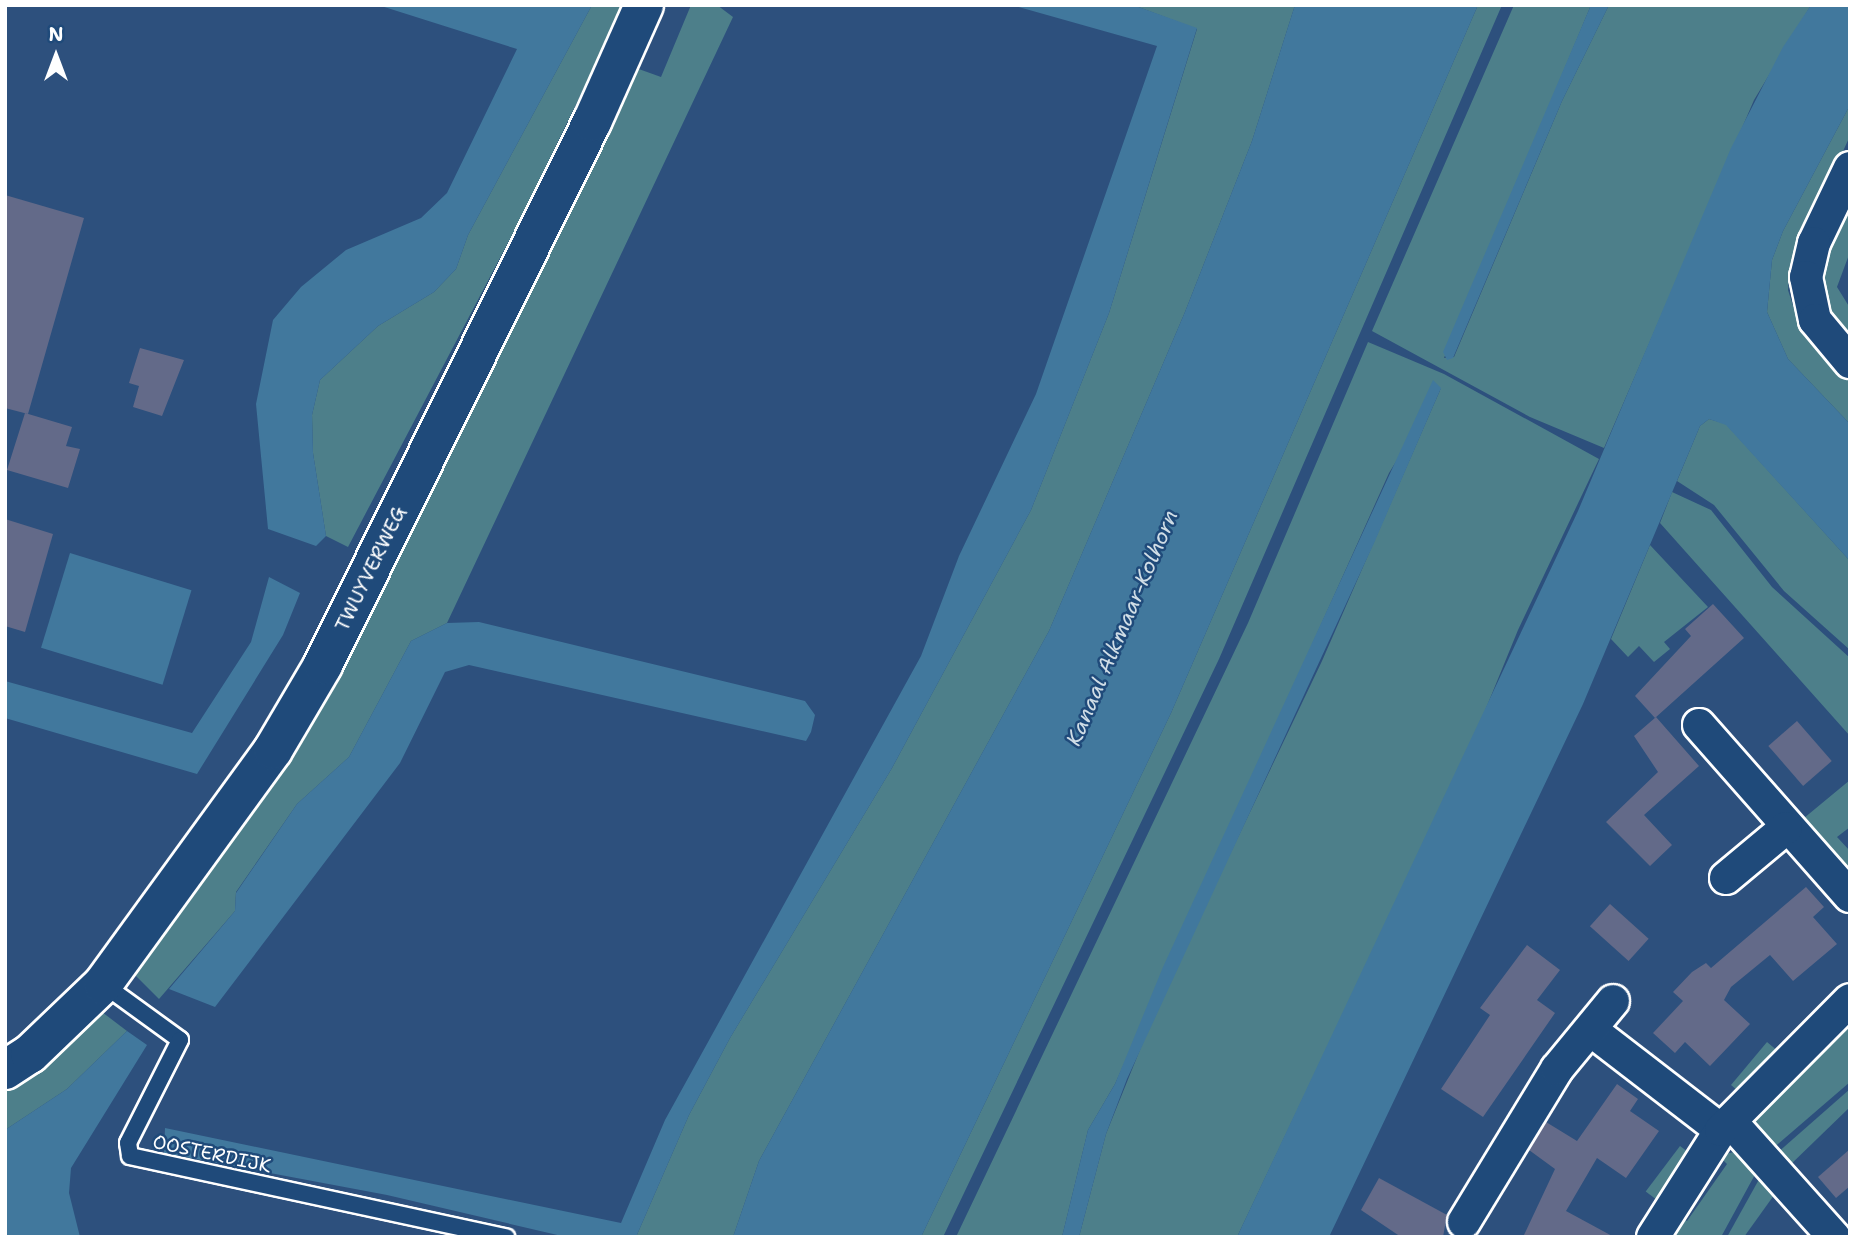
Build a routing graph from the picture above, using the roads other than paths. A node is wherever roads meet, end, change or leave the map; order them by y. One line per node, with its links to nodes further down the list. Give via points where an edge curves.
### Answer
1 (644, 5): 8 (street, TWUYVERWEG, via 592,121 323,665 273,750)
2 (1850, 168): 3 (street, via 1817,234 1806,277 1815,320)
3 (1850, 362)
4 (1699, 725): 5 (street)
5 (1786, 828): 6 (street); 7 (street)
6 (1726, 878)
7 (1850, 896)
8 (103, 984): 12 (street, TWUYVERWEG, via 30,1054); 15 (lane, OOSTERDIJK, via 180,1040 128,1143 130,1156)
9 (1850, 1000): 13 (street)
10 (1613, 1001): 11 (street)
11 (1591, 1030): 13 (street); 14 (street, via 1508,1143)
12 (5, 1070)
13 (1726, 1126): 16 (street); 17 (street)
14 (1464, 1222)
15 (506, 1237)
16 (1653, 1237)
17 (1834, 1237)

